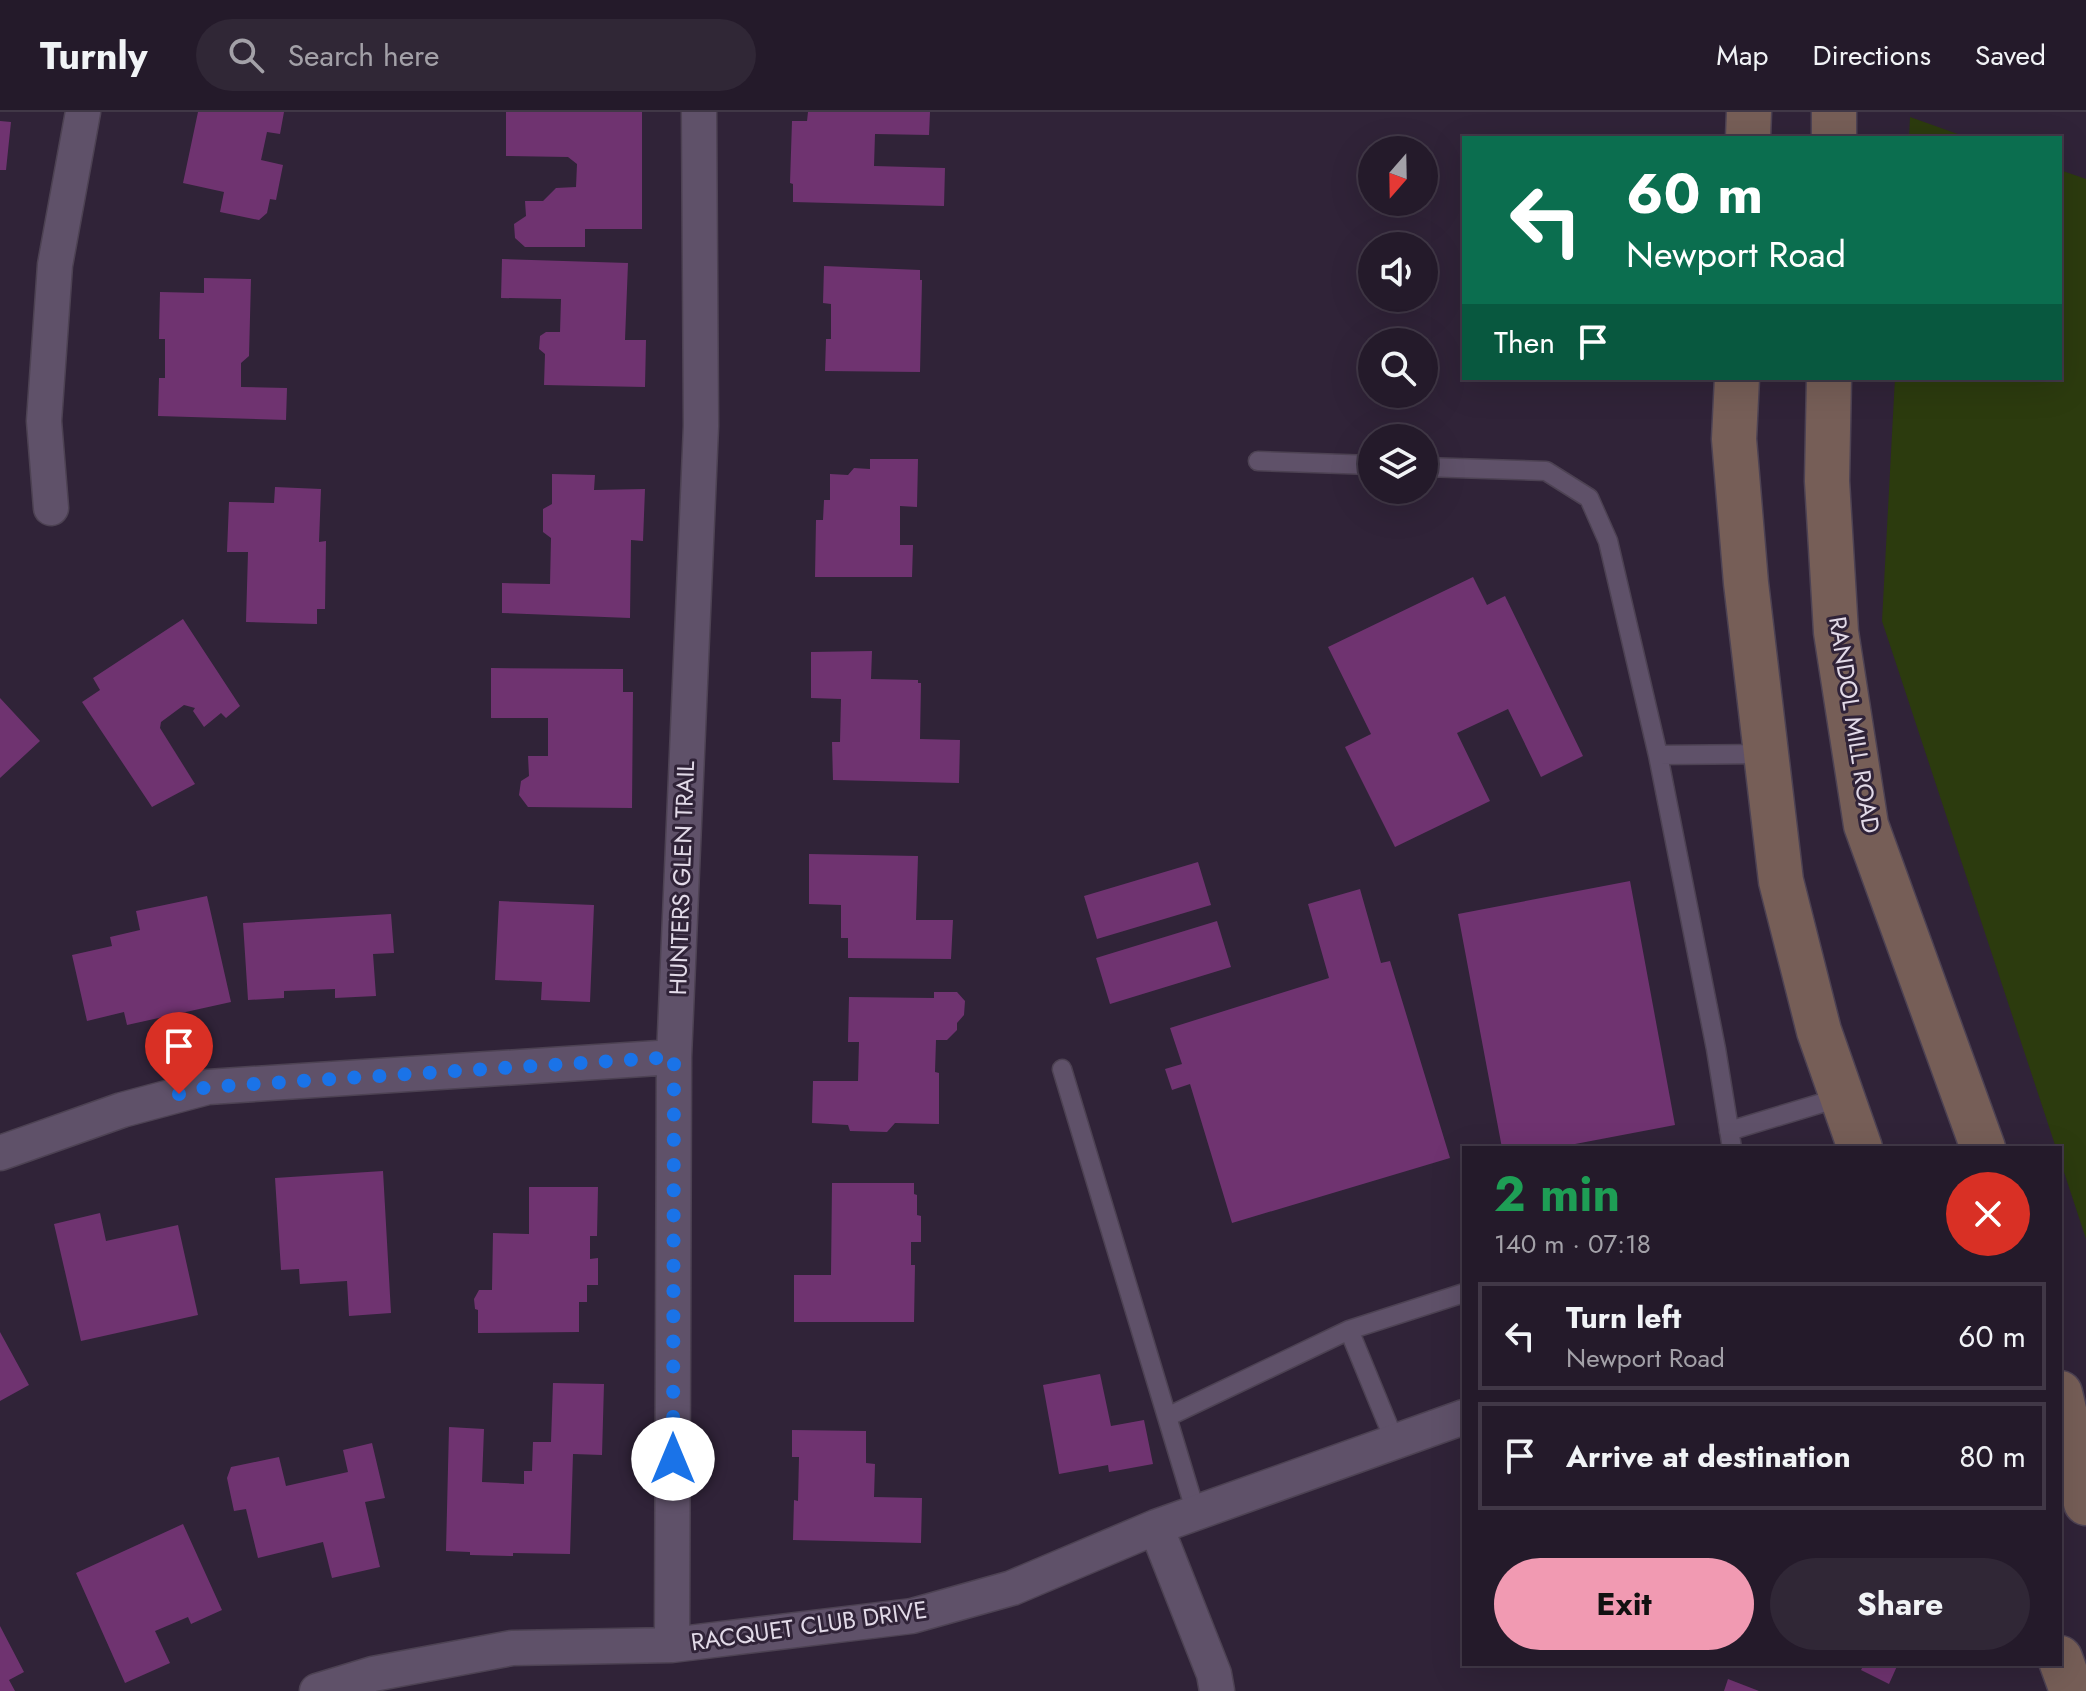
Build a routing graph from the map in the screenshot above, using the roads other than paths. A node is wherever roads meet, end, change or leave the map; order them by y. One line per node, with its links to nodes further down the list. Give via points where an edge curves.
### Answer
1 (83, 112): 12 (street, via 55,265 44,421)
2 (699, 112): 15 (street, HUNTERS GLEN TRAIL, via 701,426)
3 (1749, 112): 5 (main road)
4 (1834, 112): 6 (main road)
5 (1748, 136)
6 (1834, 136)
7 (1737, 380): 13 (main road, via 1734,439)
8 (1829, 380): 20 (main road, RANDOL MILL ROAD, via 1827,481 1836,632 1866,825)
9 (1258, 461): 10 (lane)
10 (1358, 465)
11 (1438, 467): 14 (lane, via 1546,471 1589,498 1608,541)
12 (51, 508)
13 (1766, 754): 14 (lane); 17 (main road, via 1781,881 1819,1031)
14 (1658, 755): 18 (lane)
15 (674, 1057): 21 (street, via 208,1087 122,1110); 31 (street, HUNTERS GLEN TRAIL)
16 (1062, 1069): 25 (lane)
17 (1842, 1097): 18 (lane); 19 (main road)
18 (1731, 1139)
19 (1859, 1146)
20 (1982, 1146)
21 (0, 1153)
22 (1462, 1294): 23 (lane)
23 (1349, 1330): 25 (lane); 27 (lane)
24 (2062, 1401): 28 (main road)
25 (1167, 1417): 29 (lane)
26 (1462, 1418): 27 (street, RACQUET CLUB DRIVE)
27 (1395, 1442): 29 (street, RACQUET CLUB DRIVE)
28 (2086, 1503)
29 (1196, 1513): 30 (street, RACQUET CLUB DRIVE)
30 (1156, 1527): 31 (street, RACQUET CLUB DRIVE, via 1012,1588 912,1616); 34 (street)
31 (672, 1645): 33 (street, RACQUET CLUB DRIVE, via 512,1648 373,1674)
32 (2062, 1664): 35 (main road)
33 (317, 1691)
34 (1217, 1691)
35 (2072, 1691)

